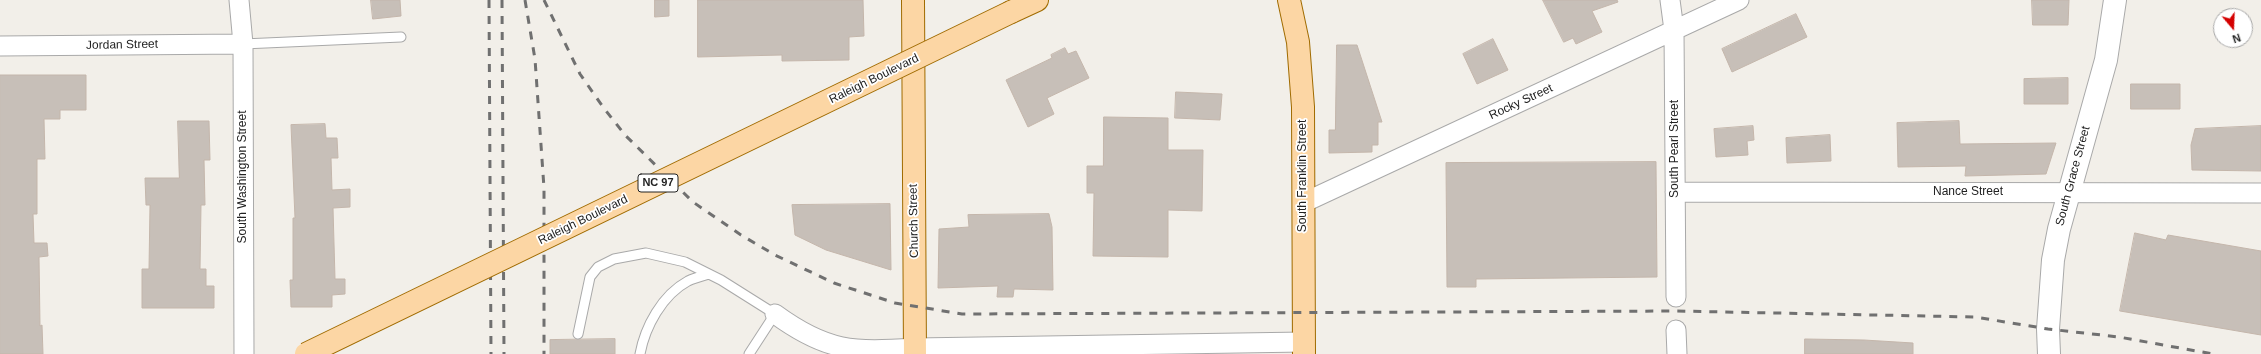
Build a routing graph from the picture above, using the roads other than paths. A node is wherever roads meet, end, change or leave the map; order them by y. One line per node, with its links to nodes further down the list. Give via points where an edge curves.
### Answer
1 (239, 0): 10 (street, South Washington Street)
2 (913, 0): 22 (main road, Church Street)
3 (1037, 0): 24 (main road, Raleigh Boulevard / NC 97, bridge)
4 (1289, 0): 15 (main road, South Franklin Street, via 1298,42 1303,107)
5 (1670, 0): 8 (street, South Pearl Street)
6 (1739, 0): 8 (street, Rocky Street)
7 (2115, 0): 13 (street, South Grace Street, via 2106,60)
8 (1674, 30): 12 (street, South Pearl Street); 15 (street, Rocky Street)
9 (401, 37): 10 (lane)
10 (243, 44): 11 (street, Jordan Street); 23 (street, South Washington Street)
11 (0, 46)
12 (1675, 192): 13 (street, Nance Street); 17 (street, South Pearl Street)
13 (2068, 192): 14 (street, Nance Street); 28 (street, South Grace Street, via 2053,260 2048,329)
14 (2261, 193)
15 (1303, 203): 21 (main road, South Franklin Street)
16 (709, 274): 18 (lane); 20 (lane, via 685,262 646,253 614,259 598,267 590,277); 25 (lane, via 688,281 661,307 643,340)
17 (1676, 297)
18 (775, 314): 22 (street, via 821,342 867,351); 26 (lane)
19 (1676, 330): 27 (street)
20 (578, 334)
21 (1304, 348): 22 (street)
22 (915, 351)
23 (244, 354)
24 (306, 354)
25 (640, 354)
26 (749, 354)
27 (1677, 354)
28 (2049, 354)

